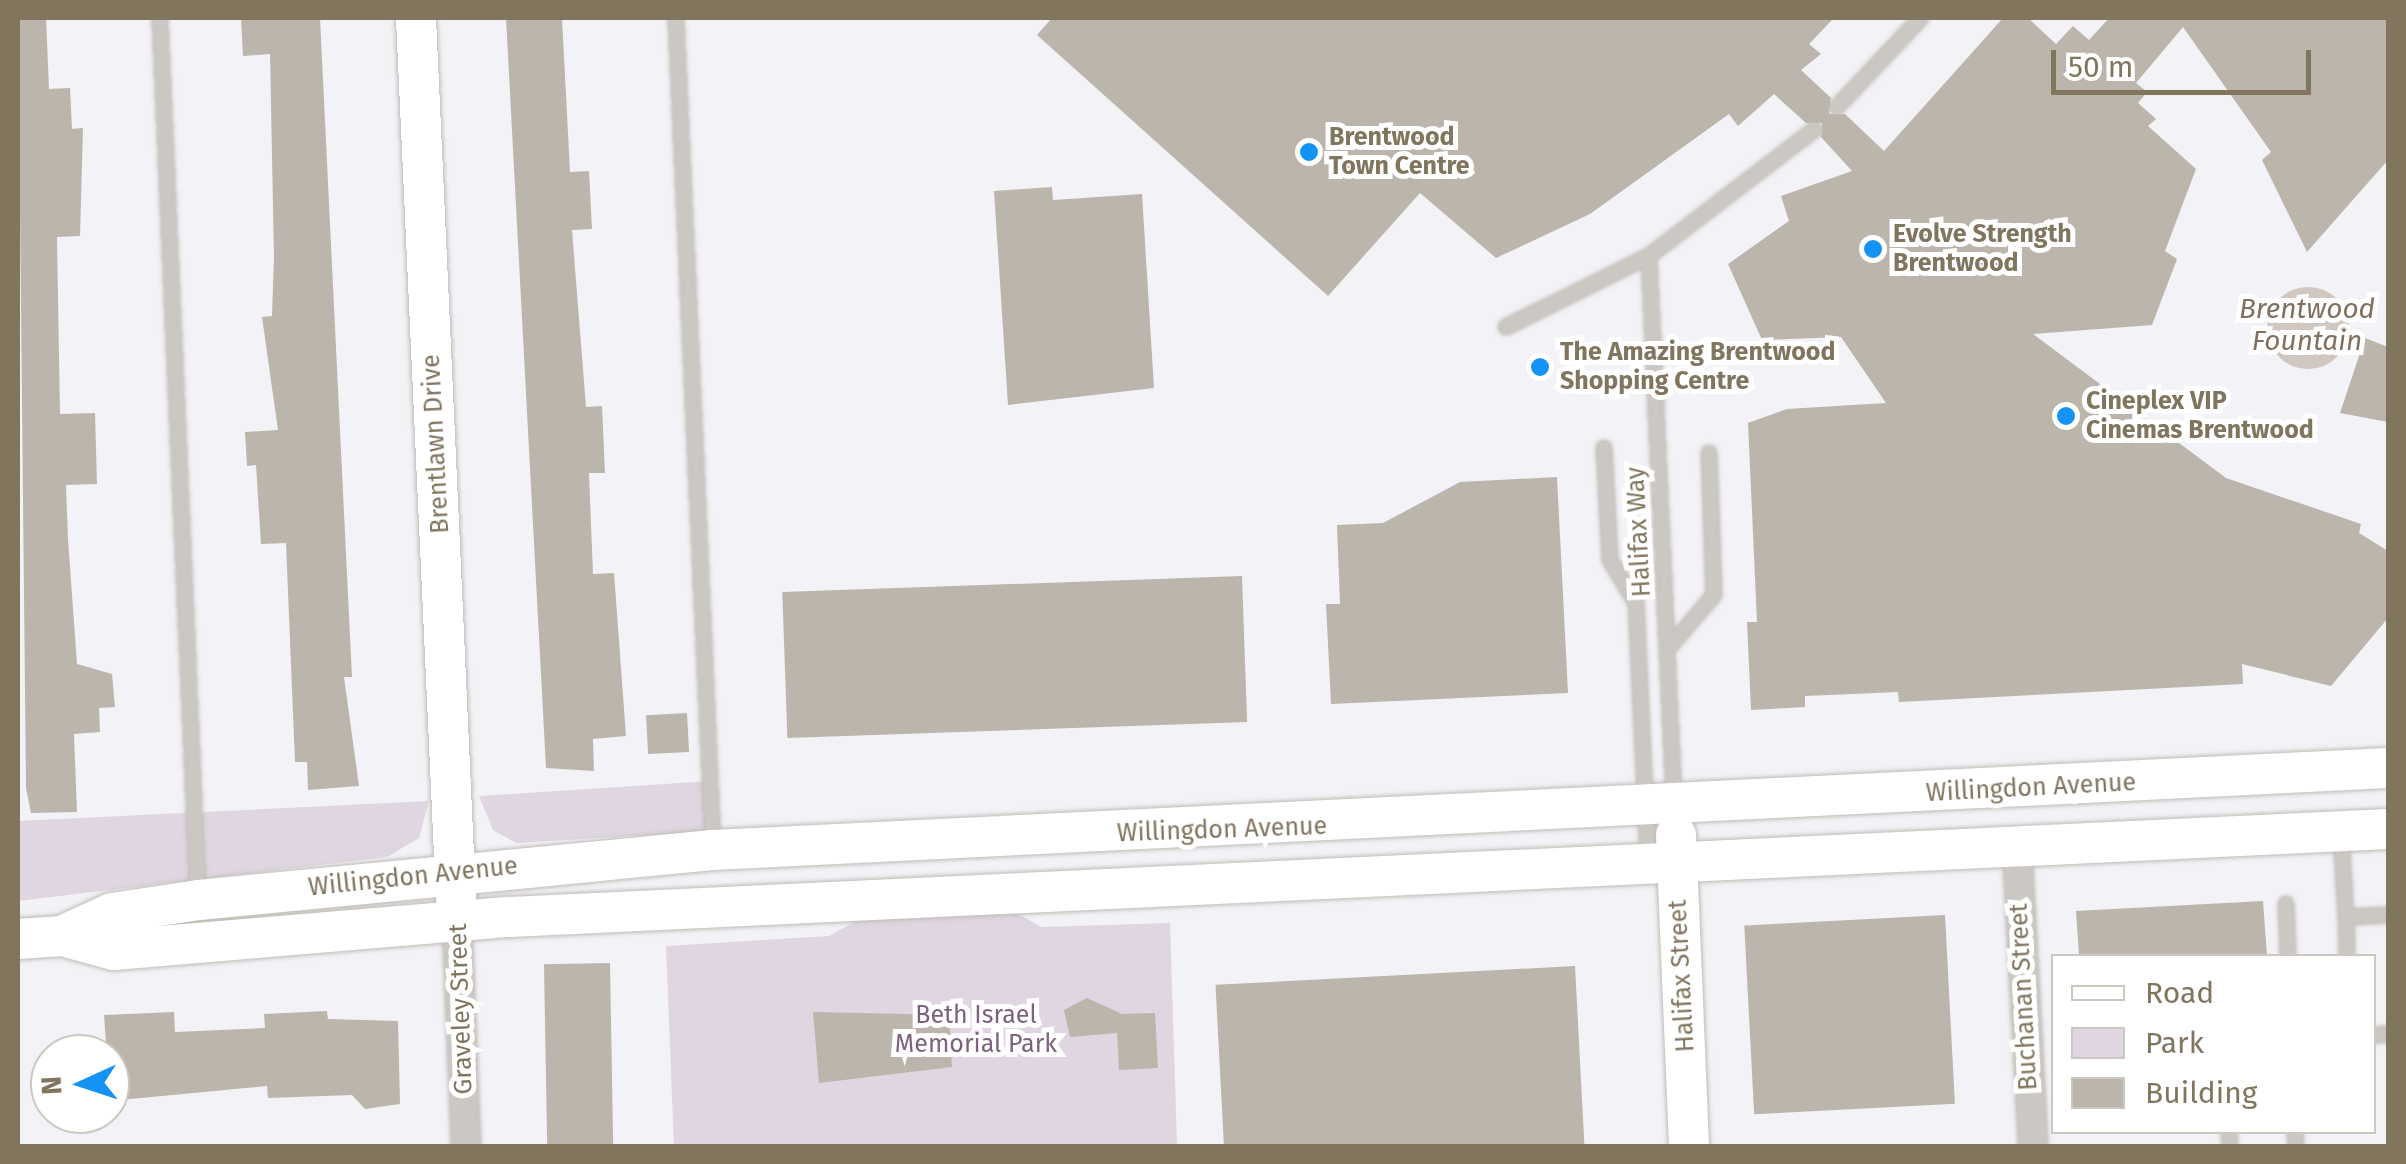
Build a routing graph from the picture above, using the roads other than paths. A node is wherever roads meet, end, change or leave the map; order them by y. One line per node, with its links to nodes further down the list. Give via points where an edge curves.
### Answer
1 (160, 18): 20 (lane)
2 (416, 18): 18 (main road, Brentlawn Drive)
3 (676, 18): 17 (lane)
4 (1921, 18): 5 (lane)
5 (1837, 107)
6 (1814, 130): 7 (lane)
7 (1649, 256): 8 (lane); 11 (lane, Halifax Way)
8 (1506, 328)
9 (1604, 448): 13 (lane, via 1610,560 1636,603)
10 (1709, 454): 11 (lane, via 1714,594)
11 (1667, 650): 13 (lane, Halifax Way)
12 (2388, 768): 13 (main road, Willingdon Avenue)
13 (1660, 808): 17 (main road, Willingdon Avenue); 19 (main road, Halifax Street)
14 (2388, 829): 15 (main road, Willingdon Avenue)
15 (2340, 831): 16 (main road, Willingdon Avenue); 23 (lane)
16 (2017, 847): 19 (main road, Willingdon Avenue); 31 (street, Buchanan Street)
17 (713, 850): 18 (main road, Willingdon Avenue)
18 (455, 871): 20 (main road, Willingdon Avenue); 24 (main road, Graveley Street)
19 (1668, 874): 24 (main road, Willingdon Avenue); 30 (main road, Halifax Street)
20 (198, 900): 25 (main road, Willingdon Avenue, via 112,913)
21 (2286, 904): 27 (lane)
22 (2388, 915): 23 (lane)
23 (2346, 916): 28 (lane)
24 (458, 921): 25 (main road, Willingdon Avenue, via 114,950); 29 (street, Graveley Street)
25 (62, 936): 26 (main road, Willingdon Avenue)
26 (18, 939)
27 (2288, 954)
28 (2347, 954)
29 (466, 1146)
30 (1689, 1146)
31 (2033, 1146)

